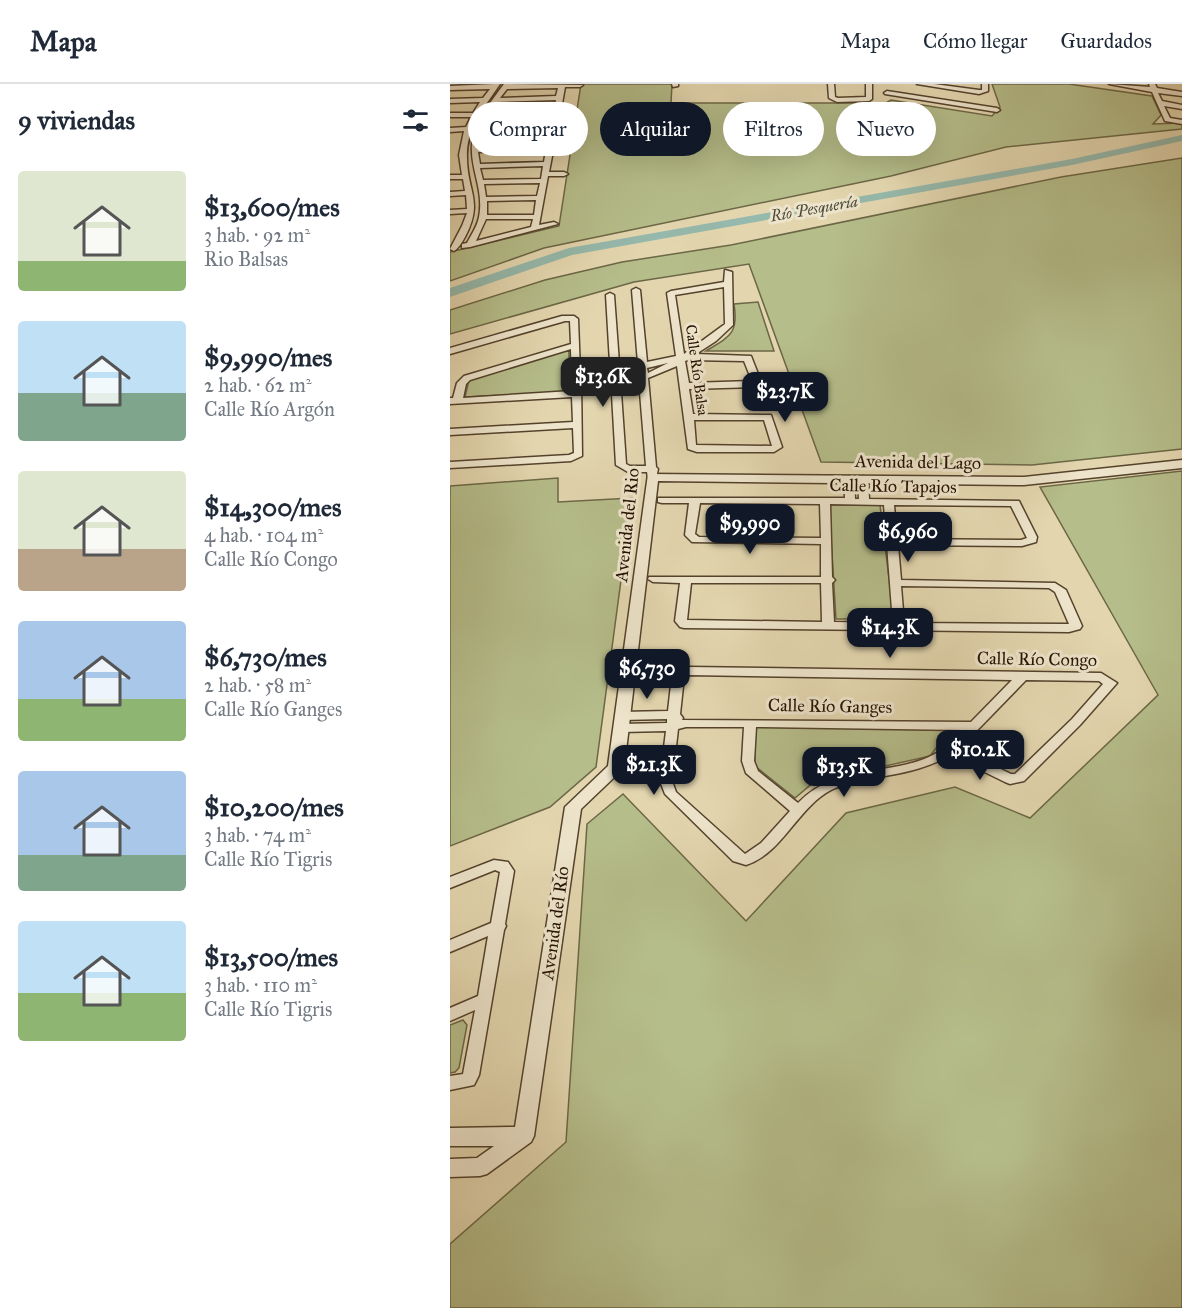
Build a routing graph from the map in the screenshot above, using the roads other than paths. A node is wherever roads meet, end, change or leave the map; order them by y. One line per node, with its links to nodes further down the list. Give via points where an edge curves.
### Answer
1 (831, 84): 2 (street, via 832,98 855,100 871,97)
2 (869, 84)
3 (885, 84): 21 (street, via 887,95)
4 (920, 84): 10 (street, via 975,92)
5 (1112, 84): 11 (street)
6 (496, 85): 12 (street); 15 (street)
7 (506, 85): 8 (street); 16 (street)
8 (561, 85): 9 (street); 14 (street)
9 (580, 85)
10 (985, 87)
11 (1152, 87): 13 (street); 19 (street)
12 (450, 88)
13 (1182, 94)
14 (559, 98): 16 (street); 18 (street)
15 (484, 100): 17 (street)
16 (495, 100)
17 (450, 101)
18 (558, 102)
19 (1161, 104): 20 (street); 24 (street, via 1169,122)
20 (1182, 107)
21 (997, 110)
22 (450, 115): 23 (street)
23 (468, 115)
24 (1182, 122)
25 (467, 129): 26 (street); 29 (street)
26 (450, 130)
27 (474, 156): 30 (street)
28 (548, 156): 31 (street)
29 (460, 160): 30 (street); 34 (street)
30 (475, 163): 31 (street); 36 (street)
31 (546, 164): 35 (street)
32 (564, 174): 35 (street)
33 (450, 177): 34 (street)
34 (466, 177): 37 (street)
35 (544, 178): 36 (street); 39 (street)
36 (480, 182): 40 (street)
37 (470, 193): 38 (street); 41 (street)
38 (450, 194)
39 (540, 198): 40 (street); 44 (street)
40 (482, 199): 43 (street)
41 (471, 211): 42 (street); 48 (street)
42 (450, 212)
43 (483, 217): 44 (street); 49 (street)
44 (536, 217): 46 (street)
45 (554, 224): 46 (street)
46 (535, 228): 49 (street)
47 (450, 231): 48 (street)
48 (464, 231): 50 (street)
49 (470, 245): 50 (street)
50 (452, 249)
51 (728, 272): 52 (street)
52 (727, 284): 57 (street, via 729,325 720,335); 57 (street, Calle Río Balsa, via 671,294)
53 (636, 290): 58 (street, Avenida del Rio)
54 (610, 295): 59 (street)
55 (575, 345): 56 (street, via 575,321 569,317); 60 (street); 64 (street, via 469,377 462,382)
56 (450, 351)
57 (682, 358): 58 (street); 61 (street, via 662,372); 62 (street, Calle Río Balsa); 62 (street, via 748,358 756,385)
58 (642, 366): 59 (street); 61 (street, Avenida del Rio)
59 (614, 370): 60 (street); 61 (street); 70 (street, via 621,465)
60 (576, 371): 63 (street)
61 (644, 377): 70 (street, Avenida del Rio)
62 (685, 386): 65 (street, Calle Río Balsa)
63 (576, 394): 64 (street); 66 (street)
64 (453, 401)
65 (689, 417): 65 (street, Calle Río Balsa, via 694,449 777,447 766,417)
66 (578, 424): 67 (street); 69 (street, via 577,456)
67 (450, 432)
68 (1178, 461): 72 (street, Avenida del Lago, via 1045,474 1024,481)
69 (450, 465)
70 (653, 473): 71 (street, Avenida del Lago); 89 (street, Avenida del Rio)
71 (849, 479): 72 (street, Avenida del Lago); 76 (street)
72 (863, 479): 77 (street)
73 (662, 500): 74 (street, Calle Río Tapajos)
74 (694, 500): 75 (street, Calle Río Tapajos); 79 (street, via 690,535 701,540)
75 (825, 501): 76 (street, Calle Río Tapajos); 79 (street)
76 (850, 502): 77 (street, Calle Río Tapajos)
77 (864, 502): 78 (street, Calle Río Tapajos)
78 (889, 502): 80 (street); 80 (street, Calle Río Tapajos, via 1015,503 1032,540)
79 (826, 541): 83 (street)
80 (892, 542): 84 (street)
81 (653, 579): 82 (street)
82 (686, 579): 83 (street); 85 (street, via 682,624)
83 (829, 580): 85 (street)
84 (895, 583): 86 (street); 86 (street, via 1046,584 1060,590 1076,626)
85 (828, 626): 86 (street)
86 (899, 626)
87 (1023, 676): 88 (street, Calle Río Congo, via 689,671 678,676); 91 (street); 92 (street, Calle Río Congo, via 1101,677 1109,680 1109,686 1016,779)
88 (672, 721): 89 (street, Calle Río Ganges); 90 (street, Calle Río Ganges); 93 (street, via 667,788 738,857 746,860 755,855)
89 (622, 722): 100 (street, Avenida del Río, via 616,768 573,807)
90 (750, 723): 91 (street, Calle Río Ganges); 93 (street, via 748,761 752,773)
91 (973, 726): 92 (street)
92 (950, 750): 93 (street, via 923,764 826,787)
93 (799, 811)
94 (450, 883): 95 (street, via 494,865 503,866 507,871)
95 (499, 926): 96 (street); 97 (street)
96 (450, 946)
97 (486, 999): 98 (street); 99 (street, via 469,1080)
98 (450, 1015)
99 (450, 1083)
100 (524, 1136): 101 (street); 102 (street, via 480,1167)
101 (450, 1137)
102 (450, 1168)

